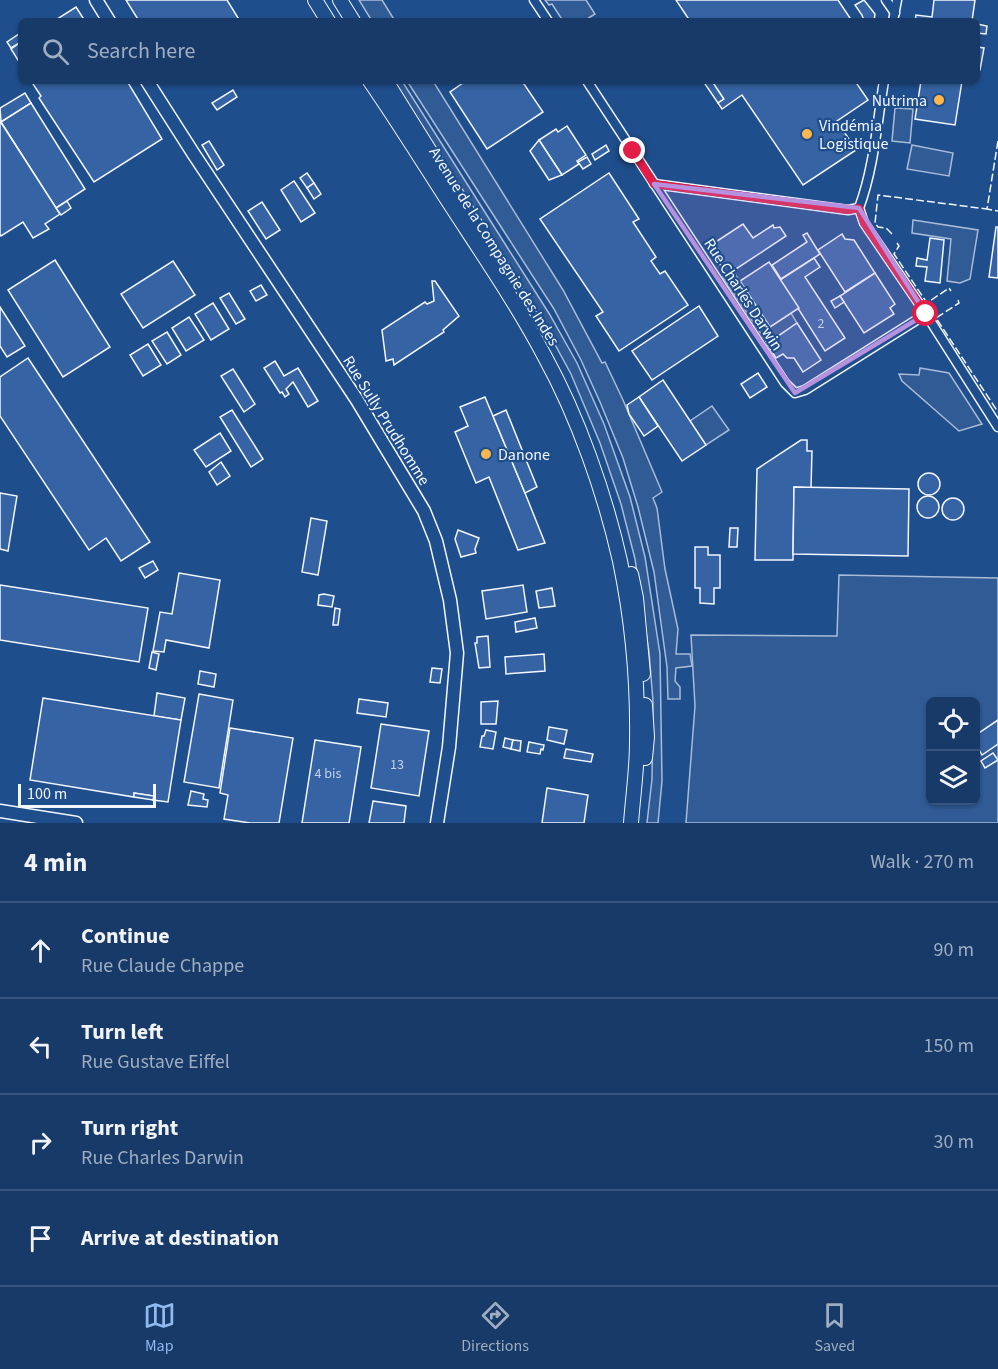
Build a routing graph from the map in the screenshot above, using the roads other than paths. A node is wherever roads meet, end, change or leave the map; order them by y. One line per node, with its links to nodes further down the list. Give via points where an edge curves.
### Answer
1 (96, 0): 8 (street)
2 (315, 0): 9 (main road)
3 (340, 0): 10 (main road)
4 (534, 0): 11 (street)
5 (886, 0): 7 (street)
6 (897, 0): 7 (street)
7 (894, 17)
8 (108, 18)
9 (326, 18)
10 (351, 18)
11 (546, 18)
12 (149, 84): 23 (street, Rue Sully Prudhomme, via 357,400 424,512 436,541 457,653)
13 (372, 84): 24 (main road, Avenue de la Compagnie des Indes, via 519,310 568,403 584,444 617,551 629,618 637,743)
14 (388, 84): 25 (main road, Avenue de la Compagnie des Indes, via 540,330 564,374 598,459 627,559 642,646 647,737)
15 (589, 84): 17 (street, Rue Charles Darwin)
16 (884, 84): 18 (street)
17 (654, 184): 18 (street, via 848,210); 19 (street, Rue Charles Darwin, via 795,393)
18 (859, 208): 19 (street, via 864,223)
19 (926, 314): 20 (street)
20 (998, 427)
21 (0, 811): 22 (street)
22 (76, 823)
23 (436, 823)
24 (632, 823)
25 (640, 823)

